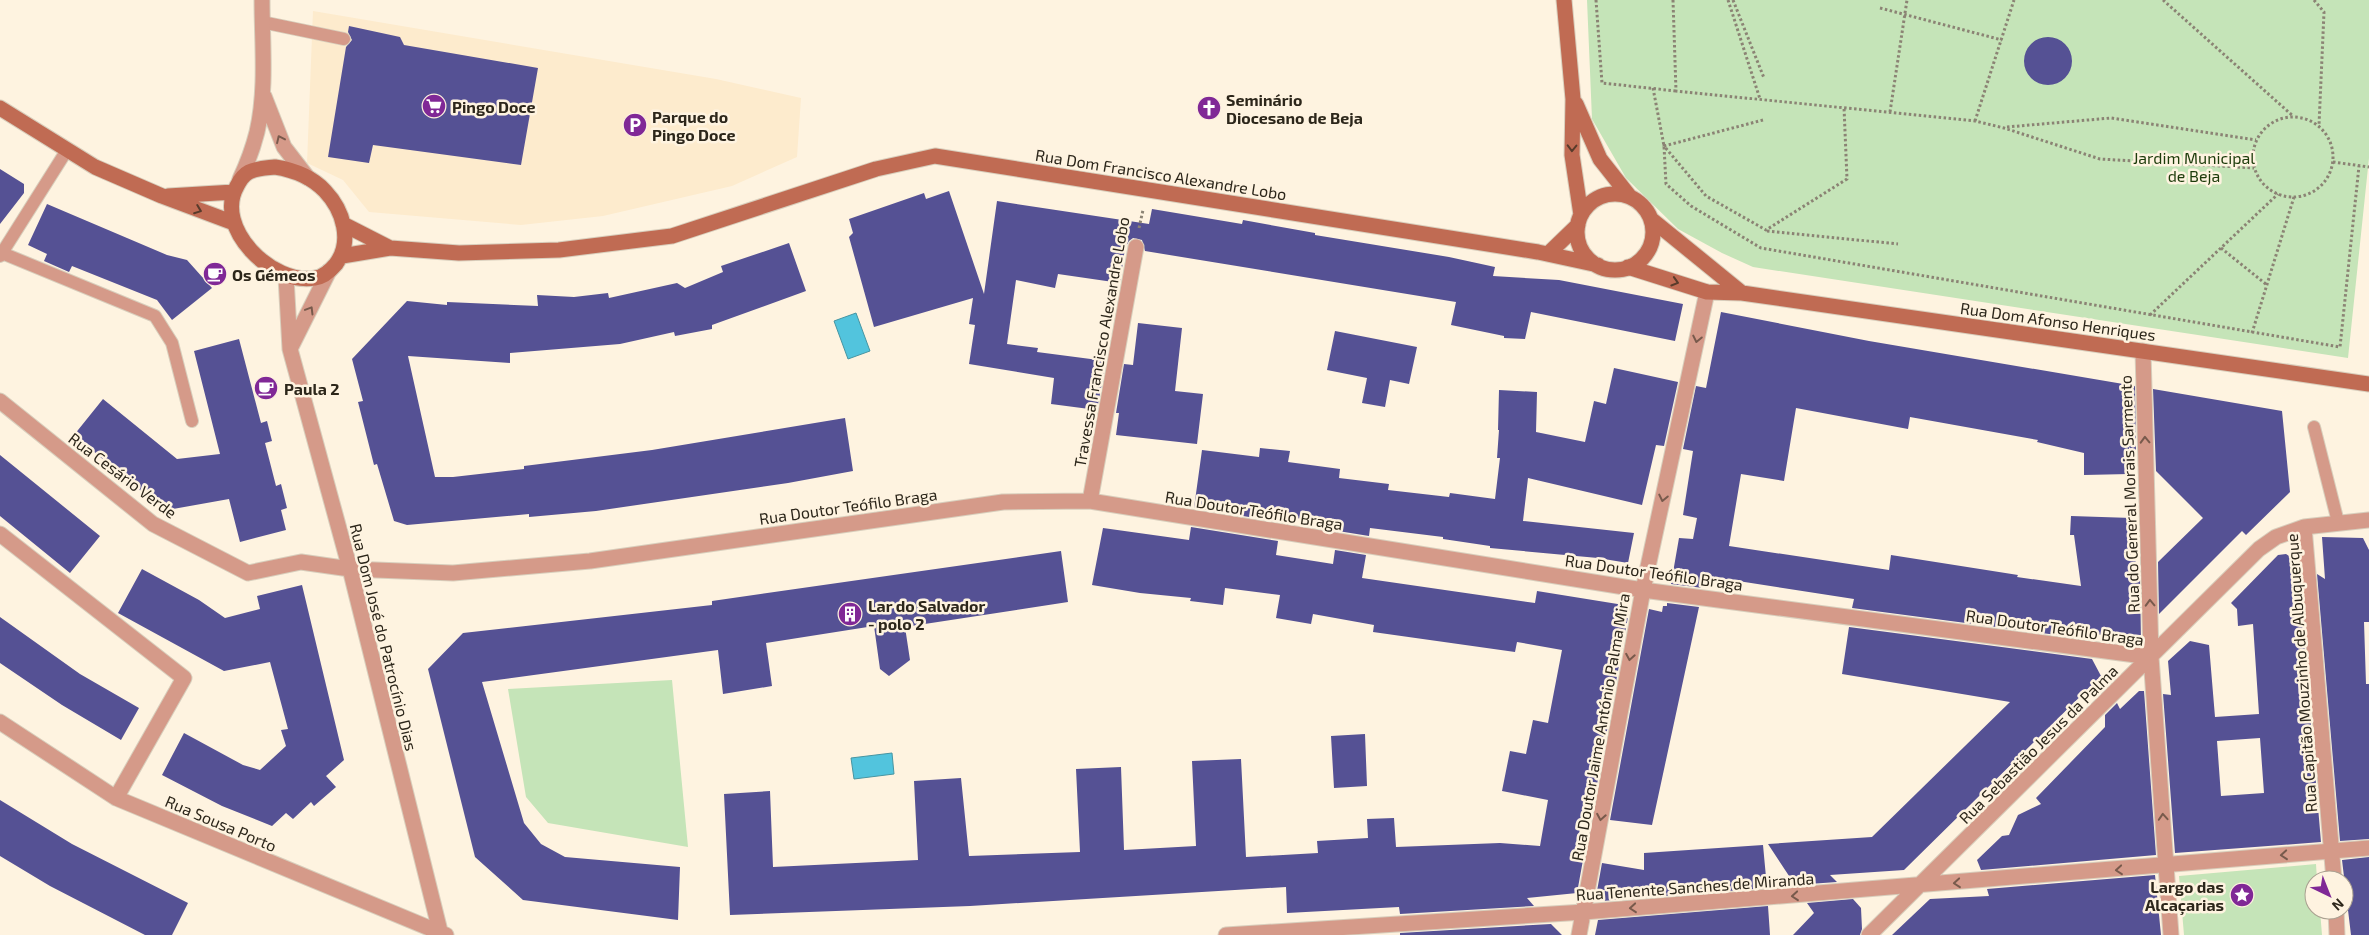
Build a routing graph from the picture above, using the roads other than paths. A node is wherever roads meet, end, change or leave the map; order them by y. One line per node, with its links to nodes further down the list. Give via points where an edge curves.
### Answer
1 (262, 0): 3 (street)
2 (1564, 0): 6 (main road)
3 (262, 22): 4 (lane); 5 (street)
4 (344, 39)
5 (263, 92): 9 (street, one-way to 5, via 284,148); 10 (street, via 257,131)
6 (1573, 99): 12 (main road, via 1600,160); 14 (main road, one-way to 14, via 1572,155)
7 (0, 108): 8 (main road)
8 (67, 150): 11 (main road, via 95,167); 20 (lane)
9 (308, 178): 10 (main road, via 275,166 248,172); 16 (main road, via 334,202)
10 (237, 185): 11 (main road); 15 (main road, via 232,207)
11 (162, 196): 15 (main road, one-way to 15)
12 (1630, 197): 13 (main road, via 1639,202); 14 (main road, via 1619,194 1596,198 1587,205)
13 (1651, 219): 23 (main road, via 1653,230 1646,253); 27 (main road)
14 (1579, 220): 19 (main road); 22 (main road, via 1578,239 1583,253)
15 (234, 223): 25 (main road, via 260,260)
16 (343, 224): 18 (main road); 21 (main road, via 346,240)
17 (1136, 247): 34 (street, Travessa Francisco Alexandre Lobo)
18 (390, 248): 19 (main road, Rua Dom Francisco Alexandre Lobo, via 459,253 559,250 672,236 876,169 936,156); 21 (main road)
19 (1548, 254): 22 (main road, Rua Dom Francisco Alexandre Lobo)
20 (1, 255): 32 (lane, via 155,316 172,343)
21 (342, 256): 24 (main road)
22 (1598, 266): 23 (main road, via 1608,269)
23 (1628, 267): 26 (main road, Rua Dom Afonso Henriques, one-way to 26)
24 (329, 271): 25 (main road, via 319,278 302,281); 28 (street, one-way to 24)
25 (286, 277): 28 (street, Rua Dom José do Patrocínio Dias)
26 (1707, 292): 27 (main road, Rua Dom Afonso Henriques); 40 (street, Rua Doutor Jaime António Palma Mira, one-way to 40)
27 (1742, 292): 29 (main road, Rua Dom Afonso Henriques)
28 (290, 349): 39 (street, Rua Dom José do Patrocínio Dias)
29 (2143, 351): 30 (main road, Rua Dom Afonso Henriques); 41 (street, Rua do General Morais Sarmento, one-way to 29)
30 (2369, 384)
31 (0, 400): 39 (street, Rua Cesário Verde, via 154,524 248,573 301,562)
32 (192, 421)
33 (2314, 427): 36 (lane)
34 (1090, 501): 39 (street, Rua Doutor Teófilo Braga, via 1003,502 590,561 453,573); 40 (street, Rua Doutor Teófilo Braga)
35 (2369, 520): 36 (street, Rua Capitão Mouzinho de Albuquerque)
36 (2338, 522): 37 (street, Rua Capitão Mouzinho de Albuquerque)
37 (2304, 526): 41 (street, Rua Sebastião Jesus da Palma, via 2276,537 2259,549); 45 (street, Rua Capitão Mouzinho de Albuquerque)
38 (0, 534): 43 (street, via 184,678)
39 (350, 569): 51 (street, Rua Dom José do Patrocínio Dias)
40 (1643, 590): 41 (street, Rua Doutor Teófilo Braga); 49 (street, Rua Doutor Jaime António Palma Mira, one-way to 49)
41 (2151, 657): 46 (street, Rua do General Morais Sarmento, one-way to 41); 48 (street, Rua Sebastião Jesus da Palma)
42 (0, 722): 43 (street, Rua Sousa Porto)
43 (116, 798): 51 (street, Rua Sousa Porto)
44 (2369, 848): 45 (street)
45 (2333, 850): 46 (street, one-way to 46); 47 (street)
46 (2167, 866): 48 (street, Rua Tenente Sanches de Miranda, one-way to 48); 56 (street, Rua do General Morais Sarmento)
47 (2334, 870)
48 (1920, 886): 49 (street, Rua Tenente Sanches de Miranda, one-way to 49); 55 (street, Rua Sebastião Jesus da Palma)
49 (1584, 912): 53 (street, Rua Tenente Sanches de Miranda); 54 (street, Rua Doutor Jaime António Palma Mira)
50 (2336, 920): 57 (street)
51 (441, 935): 52 (street)
52 (446, 935)
53 (1226, 935)
54 (1579, 935)
55 (1869, 935)
56 (2171, 935)
57 (2337, 935)

